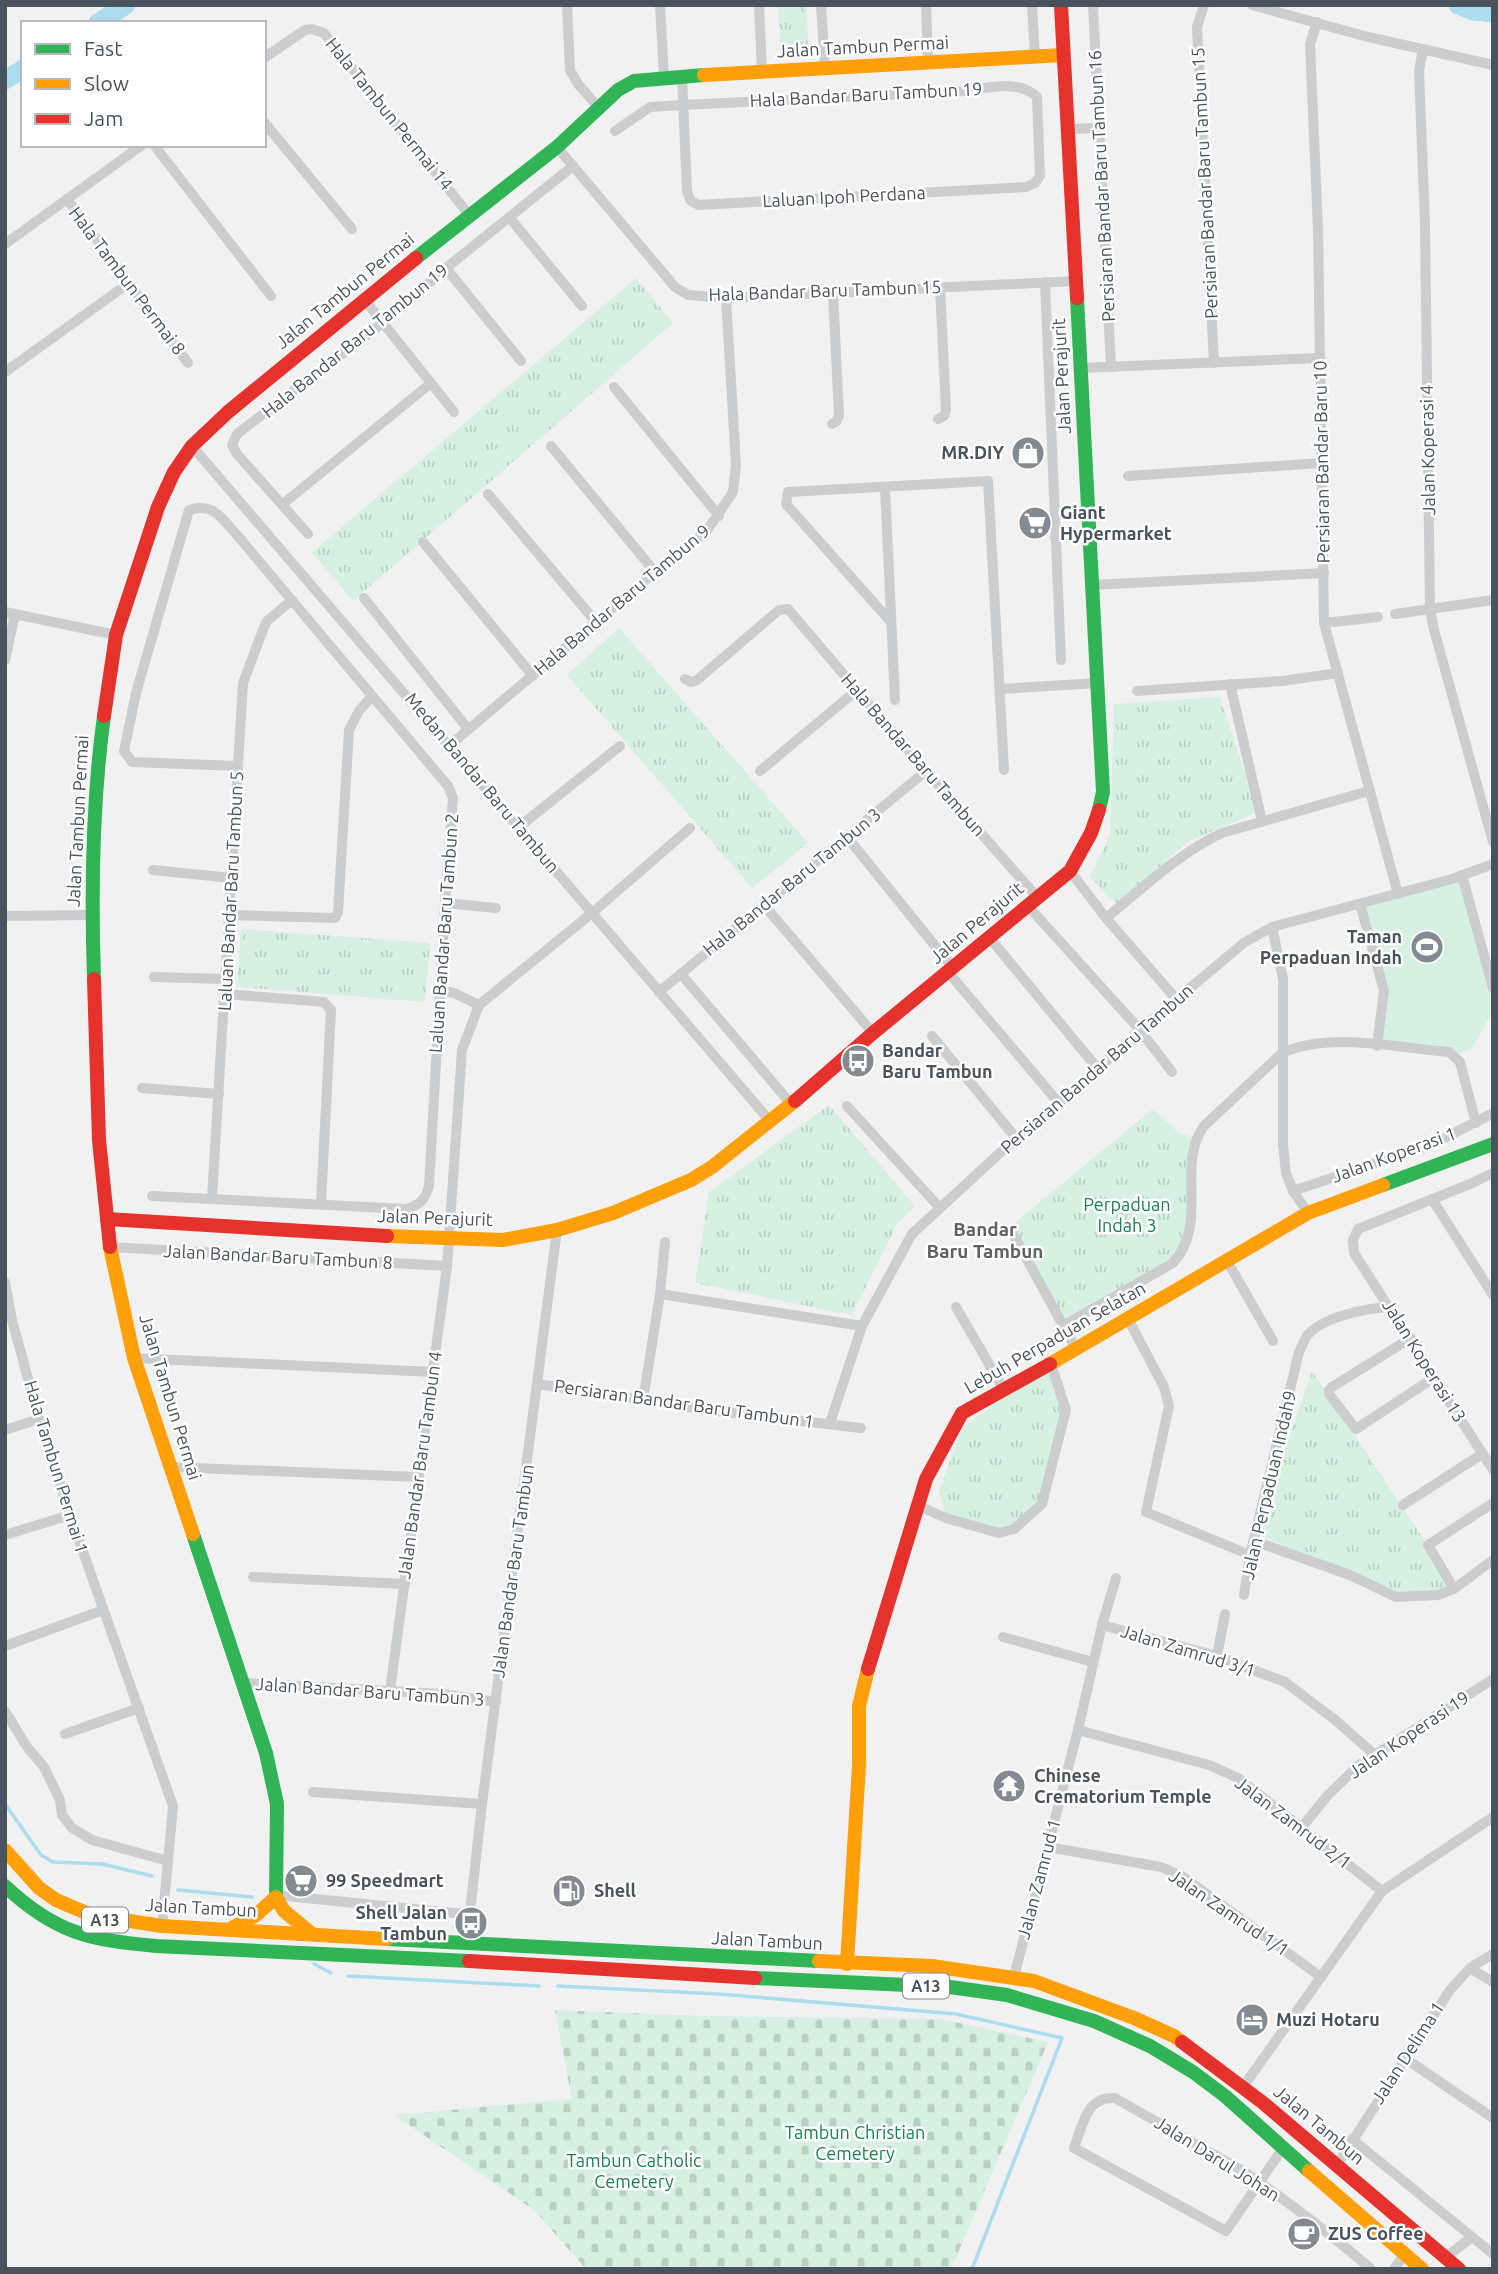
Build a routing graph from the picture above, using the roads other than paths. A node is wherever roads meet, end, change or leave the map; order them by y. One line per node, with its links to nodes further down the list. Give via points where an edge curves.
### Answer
1 (567, 5): 24 (street, via 570,70)
2 (660, 5): 21 (street)
3 (759, 5): 19 (street)
4 (821, 5): 18 (street)
5 (926, 5): 16 (street)
6 (1032, 5): 15 (street)
7 (1061, 5): 13 (street, Jalan Perajurit)
8 (1093, 5): 26 (street, Persiaran Bandar Baru Tambun 16)
9 (1204, 5): 51 (street, Persiaran Bandar Baru Tambun 15, via 1197,27)
10 (1252, 5): 11 (street)
11 (1317, 22): 12 (street); 49 (street, Persiaran Bandar Baru 10, via 1310,44)
12 (1423, 50): 17 (street); 79 (street, Jalan Koperasi 4, via 1419,71)
13 (1063, 55): 15 (street, Jalan Tambun Permai); 27 (street, Jalan Perajurit)
14 (266, 57): 34 (street, Hala Tambun Permai 14, via 299,33 312,29 329,37)
15 (1035, 57): 16 (street, Jalan Tambun Permai)
16 (928, 62): 18 (street, Jalan Tambun Permai)
17 (1493, 65)
18 (825, 68): 19 (street, Jalan Tambun Permai)
19 (762, 72): 20 (street, Jalan Tambun Permai)
20 (682, 76): 21 (street, Jalan Tambun Permai); 23 (street, Laluan Ipoh Perdana)
21 (664, 77): 24 (street, Jalan Tambun Permai, via 634,81)
22 (1037, 97): 23 (street, Hala Bandar Baru Tambun 19, via 1023,87 1008,86); 23 (street, Laluan Ipoh Perdana, via 1041,171 1031,186 703,205 688,195)
23 (683, 105): 28 (street, Hala Bandar Baru Tambun 19, via 650,107)
24 (598, 108): 31 (street, Jalan Tambun Permai)
25 (266, 124): 36 (street)
26 (1098, 128): 27 (street); 53 (street, Persiaran Bandar Baru Tambun 16)
27 (1068, 129): 39 (street, Jalan Perajurit)
28 (615, 131)
29 (139, 147): 33 (street)
30 (155, 147): 44 (street)
31 (557, 147): 32 (street, Hala Bandar Baru Tambun 15); 34 (street, Jalan Tambun Permai)
32 (573, 166): 35 (street, Hala Bandar Baru Tambun 19); 45 (street, Hala Bandar Baru Tambun 15, via 678,290)
33 (66, 199): 37 (street); 41 (street, Hala Tambun Permai 8)
34 (470, 216): 46 (street, Jalan Tambun Permai)
35 (509, 218): 38 (street, Hala Bandar Baru Tambun 19); 47 (street)
36 (352, 229)
37 (5, 244)
38 (446, 268): 48 (street, Hala Bandar Baru Tambun 19); 50 (street)
39 (1076, 281): 40 (street, Hala Bandar Baru Tambun 15); 54 (street, Jalan Perajurit)
40 (1045, 282): 42 (street, Hala Bandar Baru Tambun 15); 71 (street)
41 (129, 283): 52 (street, Hala Tambun Permai 8); 55 (street)
42 (940, 287): 43 (street, Hala Bandar Baru Tambun 15); 59 (street, via 946,410)
43 (833, 293): 45 (street, Hala Bandar Baru Tambun 15); 60 (street, via 839,415)
44 (271, 296)
45 (726, 298): 68 (street, Hala Bandar Baru Tambun 9, via 736,465 733,492)
46 (364, 299): 48 (street); 61 (street, Jalan Tambun Permai)
47 (582, 306)
48 (384, 321): 56 (street); 67 (street, Hala Bandar Baru Tambun 19, via 237,434 232,445 237,454)
49 (1320, 358): 51 (street); 63 (street, Persiaran Bandar Baru 10)
50 (521, 361)
51 (1214, 362): 53 (street)
52 (188, 363)
53 (1111, 367): 54 (street)
54 (1081, 368): 70 (street, Jalan Perajurit)
55 (5, 372)
56 (431, 383): 58 (street); 67 (street)
57 (614, 387): 68 (street)
58 (454, 412)
59 (938, 419)
60 (832, 424)
61 (192, 446): 86 (street, Jalan Tambun Permai, via 158,507); 100 (street, Medan Bandar Baru Tambun)
62 (551, 446): 73 (street)
63 (1321, 463): 64 (street); 74 (street, Persiaran Bandar Baru 10)
64 (1128, 476)
65 (885, 488): 84 (street); 84 (street, via 788,492 786,504); 94 (street, via 988,481)
66 (488, 494): 83 (street)
67 (283, 504): 69 (street, Hala Bandar Baru Tambun 19)
68 (719, 516): 73 (street, Hala Bandar Baru Tambun 9)
69 (308, 534)
70 (1089, 535): 71 (street); 75 (street, Jalan Perajurit)
71 (1055, 538): 88 (street)
72 (423, 542): 90 (street)
73 (655, 572): 83 (street, Hala Bandar Baru Tambun 9)
74 (1324, 573): 75 (street); 85 (street, Persiaran Bandar Baru 10)
75 (1092, 585): 92 (street, Jalan Perajurit)
76 (364, 598): 99 (street)
77 (292, 600): 97 (street, Laluan Bandar Baru Tambun 2); 102 (street, Laluan Bandar Baru Tambun 5, via 266,622 243,683); 102 (street, Laluan Bandar Baru Tambun 2, via 212,510 201,506 189,510 136,693 124,751 132,762)
78 (1493, 600): 79 (street)
79 (1430, 609): 81 (street); 111 (street, Jalan Koperasi 4)
80 (10, 613): 86 (street); 87 (street)
81 (1395, 614)
82 (1378, 617): 85 (street)
83 (596, 622): 90 (street, Hala Bandar Baru Tambun 9)
84 (891, 622): 98 (street)
85 (1324, 623): 89 (street, Persiaran Bandar Baru 10)
86 (116, 635): 124 (street, Jalan Tambun Permai, via 98,760)
87 (5, 660)
88 (1061, 660)
89 (1338, 673): 93 (street); 106 (street, Persiaran Bandar Baru 10)
90 (533, 676): 99 (street, Hala Bandar Baru Tambun 9)
91 (685, 679): 95 (street, Hala Bandar Baru Tambun, via 697,680 785,608)
92 (1097, 683): 94 (street); 114 (street, Jalan Perajurit, via 1102,801 1091,837)
93 (1230, 684): 96 (street); 107 (street)
94 (1000, 689): 103 (street)
95 (857, 690): 104 (street); 105 (street, Hala Bandar Baru Tambun)
96 (1137, 691)
97 (372, 696): 119 (street, Laluan Bandar Baru Tambun 2, via 448,786 453,798); 125 (street, via 349,730 335,918)
98 (895, 700)
99 (468, 729): 100 (street, Hala Bandar Baru Tambun 9)
100 (450, 745): 108 (street, Medan Bandar Baru Tambun)
101 (620, 746): 108 (street)
102 (238, 766): 116 (street, Laluan Bandar Baru Tambun 5)
103 (1004, 770)
104 (760, 771)
105 (926, 771): 110 (street, Hala Bandar Baru Tambun 3); 118 (street, Hala Bandar Baru Tambun)
106 (1369, 790): 107 (street); 117 (street, Persiaran Bandar Baru 10)
107 (1262, 821): 127 (street, via 1222,833 1186,852)
108 (519, 827): 123 (street, Medan Bandar Baru Tambun)
109 (690, 828): 123 (street)
110 (848, 837): 120 (street, Hala Bandar Baru Tambun 3); 130 (street)
111 (1493, 842)
112 (1493, 864): 115 (street, Persiaran Bandar Baru Tambun)
113 (153, 870): 116 (street)
114 (1070, 871): 118 (street, Jalan Perajurit); 127 (street)
115 (1462, 876): 117 (street, Persiaran Bandar Baru Tambun); 134 (street)
116 (232, 878): 125 (street, Laluan Bandar Baru Tambun 5)
117 (1398, 894): 121 (street, Persiaran Bandar Baru Tambun)
118 (1033, 902): 129 (street, Jalan Perajurit); 140 (street, Hala Bandar Baru Tambun)
119 (444, 903): 122 (street); 135 (street, Laluan Bandar Baru Tambun 2)
120 (763, 904): 131 (street, Hala Bandar Baru Tambun 3); 141 (street)
121 (1360, 904): 128 (street, Persiaran Bandar Baru Tambun); 143 (street, via 1384,991)
122 (496, 908)
123 (592, 913): 136 (street, Medan Bandar Baru Tambun); 139 (street)
124 (92, 915): 126 (street); 165 (street, Jalan Tambun Permai, via 99,1140)
125 (229, 915): 133 (street, Laluan Bandar Baru Tambun 5)
126 (5, 916)
127 (1106, 918): 138 (street)
128 (1272, 927): 138 (street, Persiaran Bandar Baru Tambun, via 1245,942); 144 (street, via 1283,979)
129 (989, 937): 130 (street, Jalan Perajurit); 145 (street)
130 (951, 970): 141 (street, Jalan Perajurit); 149 (street)
131 (681, 974): 136 (street, Hala Bandar Baru Tambun 3); 150 (street)
132 (154, 977): 133 (street)
133 (226, 979): 137 (street, Laluan Bandar Baru Tambun 5)
134 (1493, 988)
135 (439, 990): 139 (street); 162 (street, Laluan Bandar Baru Tambun 2, via 425,1198 406,1209)
136 (659, 992): 153 (street, Medan Bandar Baru Tambun)
137 (226, 994): 148 (street, Laluan Bandar Baru Tambun 5); 162 (street, via 324,1002 331,1010)
138 (1177, 1000): 140 (street, Persiaran Bandar Baru Tambun)
139 (479, 1005): 168 (street, Jalan Bandar Baru Tambun 4, via 462,1050)
140 (1140, 1030): 145 (street, Persiaran Bandar Baru Tambun); 146 (street, Hala Bandar Baru Tambun)
141 (873, 1033): 150 (street, Jalan Perajurit)
142 (932, 1036): 155 (street)
143 (1377, 1046): 144 (street, via 1331,1041); 154 (street, via 1449,1052 1460,1062)
144 (1282, 1052): 158 (street, via 1283,1145); 181 (street, via 1196,1137 1192,1218 1183,1251 1172,1263)
145 (1098, 1069): 149 (street, Persiaran Bandar Baru Tambun)
146 (1172, 1072)
147 (142, 1088): 148 (street)
148 (219, 1094): 160 (street, Laluan Bandar Baru Tambun 5)
149 (1058, 1102): 155 (street, Persiaran Bandar Baru Tambun)
150 (791, 1104): 153 (street, Jalan Perajurit)
151 (847, 1106): 163 (street)
152 (1493, 1113): 154 (street, Jalan Koperasi 1)
153 (770, 1121): 166 (street, Jalan Perajurit, via 691,1180 613,1213)
154 (1476, 1123): 158 (street, Jalan Koperasi 1, via 1433,1144)
155 (1017, 1138): 163 (street, Persiaran Bandar Baru Tambun)
156 (1493, 1144): 164 (street, Lebuh Perpaduan Selatan)
157 (1493, 1173): 161 (street)
158 (1293, 1191): 164 (street)
159 (152, 1196): 160 (street)
160 (212, 1198): 162 (street)
161 (1432, 1199): 175 (street); 177 (street, Jalan Koperasi 13, via 1358,1229 1353,1240 1354,1253)
162 (321, 1203)
163 (940, 1208): 180 (street, Persiaran Bandar Baru Tambun, via 912,1234)
164 (1308, 1213): 171 (street, Lebuh Perpaduan Selatan)
165 (107, 1219): 168 (street, Jalan Perajurit); 170 (street, Jalan Tambun Permai)
166 (557, 1230): 168 (street, Jalan Perajurit, via 503,1240); 189 (street, Jalan Bandar Baru Tambun)
167 (1013, 1234): 181 (street)
168 (449, 1239): 172 (street, Jalan Bandar Baru Tambun 4)
169 (665, 1242): 174 (street)
170 (110, 1247): 172 (street, Jalan Bandar Baru Tambun 8); 185 (street, Jalan Tambun Permai)
171 (1227, 1262): 178 (street, Lebuh Perpaduan Selatan); 183 (street)
172 (447, 1266): 187 (street, Jalan Bandar Baru Tambun 4)
173 (5, 1282): 179 (street, Hala Tambun Permai 1)
174 (660, 1294): 180 (street); 191 (street)
175 (1493, 1295)
176 (956, 1307): 190 (street)
177 (1390, 1307): 182 (street, Jalan Koperasi 13); 205 (street, Jalan Perpaduan Indah9, via 1367,1308 1307,1335 1299,1352)
178 (1128, 1319): 184 (street, Lebuh Perpaduan Selatan); 206 (street, via 1164,1387 1169,1406 1146,1512)
179 (9, 1321): 192 (street, Hala Tambun Permai 1)
180 (862, 1326): 193 (street, Persiaran Bandar Baru Tambun)
181 (1063, 1326): 184 (street)
182 (1410, 1338): 188 (street, Jalan Koperasi 13); 188 (street, via 1332,1387 1329,1394 1356,1429)
183 (1273, 1341)
184 (1076, 1349): 186 (street, Lebuh Perpaduan Selatan)
185 (134, 1358): 187 (street); 197 (street, Jalan Tambun Permai)
186 (1051, 1364): 190 (street, Lebuh Perpaduan Selatan); 202 (street, via 1066,1410 1042,1504 1014,1529 999,1533)
187 (433, 1372): 199 (street, Jalan Bandar Baru Tambun 4)
188 (1435, 1377): 196 (street, Jalan Koperasi 13)
189 (538, 1384): 191 (street, Persiaran Bandar Baru Tambun 1); 223 (street, Jalan Bandar Baru Tambun)
190 (1004, 1390): 202 (street, Lebuh Perpaduan Selatan, via 962,1413 926,1479)
191 (643, 1399): 193 (street, Persiaran Bandar Baru Tambun 1)
192 (39, 1419): 195 (street); 203 (street, Hala Tambun Permai 1)
193 (830, 1423): 194 (street, Persiaran Bandar Baru Tambun 1)
194 (861, 1428)
195 (5, 1430)
196 (1482, 1454): 198 (street, Jalan Koperasi 13); 201 (street)
197 (171, 1467): 199 (street); 221 (street, Jalan Tambun Permai)
198 (1493, 1470)
199 (418, 1478): 210 (street, Jalan Bandar Baru Tambun 4)
200 (1493, 1503): 211 (street, via 1428,1545)
201 (1403, 1505)
202 (919, 1506): 243 (street, Lebuh Perpaduan Selatan, via 859,1706)
203 (70, 1515): 204 (street); 213 (street, Hala Tambun Permai 1)
204 (5, 1535)
205 (1254, 1541): 206 (street, Jalan Perpaduan Indah9); 211 (street, via 1350,1575 1396,1597 1438,1595)
206 (1250, 1555): 212 (street, Jalan Perpaduan Indah9)
207 (1493, 1560): 211 (street)
208 (253, 1577): 210 (street)
209 (1116, 1578): 215 (street, Jalan Zamrud 1)
210 (405, 1584): 222 (street, Jalan Bandar Baru Tambun 4)
211 (1454, 1588)
212 (1244, 1595)
213 (103, 1610): 217 (street); 224 (street, Hala Tambun Permai 1)
214 (1225, 1614): 218 (street)
215 (1102, 1625): 218 (street, Jalan Zamrud 3/1); 219 (street, Jalan Zamrud 1)
216 (1003, 1637): 219 (street)
217 (5, 1646)
218 (1217, 1656): 228 (street, Jalan Zamrud 3/1, via 1285,1682)
219 (1093, 1662): 226 (street, Jalan Zamrud 1)
220 (1493, 1679): 228 (street, Jalan Koperasi 19)
221 (244, 1683): 222 (street, Jalan Bandar Baru Tambun 3); 238 (street, Jalan Tambun Permai, via 277,1804)
222 (390, 1691): 223 (street, Jalan Bandar Baru Tambun 3)
223 (496, 1702): 230 (street, Jalan Bandar Baru Tambun)
224 (139, 1708): 227 (street); 235 (street, Hala Tambun Permai 1, via 173,1806)
225 (5, 1711): 235 (street, via 44,1767 62,1815 72,1828 92,1840)
226 (1078, 1730): 232 (street, Jalan Zamrud 2/1, via 1209,1765 1238,1778); 233 (street, Jalan Zamrud 1)
227 (65, 1734)
228 (1374, 1754): 232 (street, Jalan Koperasi 19, via 1328,1795)
229 (313, 1792): 230 (street)
230 (482, 1804): 238 (street, Jalan Bandar Baru Tambun, via 470,1912)
231 (1493, 1817): 237 (street)
232 (1302, 1827): 237 (street, Jalan Zamrud 2/1)
233 (1048, 1847): 245 (street, Jalan Zamrud 1); 246 (street, Jalan Zamrud 1/1, via 1161,1867 1182,1876)
234 (5, 1850): 239 (street, Jalan Tambun / A13, via 26,1877 72,1910 102,1919)
235 (168, 1861): 239 (street, Hala Tambun Permai 1)
236 (5, 1886): 252 (street, A13, via 49,1923 105,1941 950,1987 1007,1995 1094,2021 1150,2046 1225,2096)
237 (1382, 1891): 246 (street)
238 (276, 1896): 240 (street, via 245,1923); 241 (street, via 284,1910)
239 (162, 1926): 240 (street, Jalan Tambun / A13)
240 (229, 1928): 241 (street, Jalan Tambun / A13)
241 (312, 1934): 243 (street, Jalan Tambun / A13)
242 (1493, 1954): 244 (street, Jalan Delima 1)
243 (847, 1964): 245 (street, Jalan Tambun / A13, via 932,1966)
244 (1470, 1968): 247 (street); 248 (street, Jalan Delima 1, via 1450,1990)
245 (1014, 1977): 249 (street, Jalan Tambun / A13, via 1122,2013 1174,2036)
246 (1321, 1977): 249 (street)
247 (1493, 1982)
248 (1406, 2059): 250 (street); 251 (street, Jalan Delima 1)
249 (1243, 2087): 253 (street, Jalan Tambun / A13)
250 (1493, 2118)
251 (1352, 2139): 253 (street, Jalan Delima 1); 255 (street)
252 (1283, 2148): 254 (street); 257 (street, A13)
253 (1336, 2165): 258 (street, Jalan Tambun / A13)
254 (1259, 2182): 254 (street, Jalan Darul Johan, via 1115,2098 1091,2106 1074,2148 1226,2231); 259 (street, Jalan Darul Johan)
255 (1472, 2237): 256 (street); 258 (street)
256 (1493, 2253)
257 (1405, 2254): 260 (street); 261 (street, A13)
258 (1446, 2257): 262 (street, Jalan Tambun / A13)
259 (1371, 2269)
260 (1394, 2269)
261 (1422, 2269)
262 (1459, 2269)

